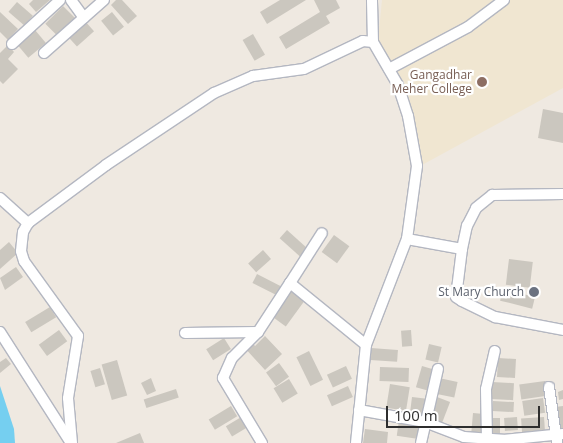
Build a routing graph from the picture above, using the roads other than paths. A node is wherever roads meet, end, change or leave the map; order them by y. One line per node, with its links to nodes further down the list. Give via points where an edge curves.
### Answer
1 (60, 0): 8 (street)
2 (71, 0): 6 (street)
3 (104, 0): 6 (street)
4 (372, 0): 7 (street)
5 (504, 0): 10 (street, via 468,27)
6 (84, 18): 9 (street)
7 (373, 42): 10 (street); 13 (street, via 363,41 304,69 253,76 214,93 106,165)
8 (12, 44)
9 (44, 53)
10 (389, 69): 15 (street, via 408,116 417,166)
11 (563, 194): 16 (street, via 492,195 476,208 467,226)
12 (0, 198): 13 (street)
13 (28, 223): 30 (street, via 23,232 21,251 24,261 78,336 68,398)
14 (322, 233): 17 (street)
15 (407, 239): 16 (street); 22 (street)
16 (462, 249): 18 (street, via 456,297 470,308 494,317)
17 (290, 283): 20 (street); 22 (street)
18 (563, 330)
19 (0, 332): 30 (street)
20 (258, 332): 21 (street); 31 (street, via 232,358 223,378)
21 (185, 333)
22 (366, 345): 26 (street)
23 (495, 351): 28 (street, via 486,389)
24 (438, 369): 27 (street)
25 (549, 387): 29 (street)
26 (359, 410): 27 (street); 32 (street)
27 (426, 422): 28 (street, via 464,437); 33 (street)
28 (487, 438): 29 (street)
29 (558, 438)
30 (71, 443)
31 (262, 443)
32 (356, 443)
33 (421, 443)

